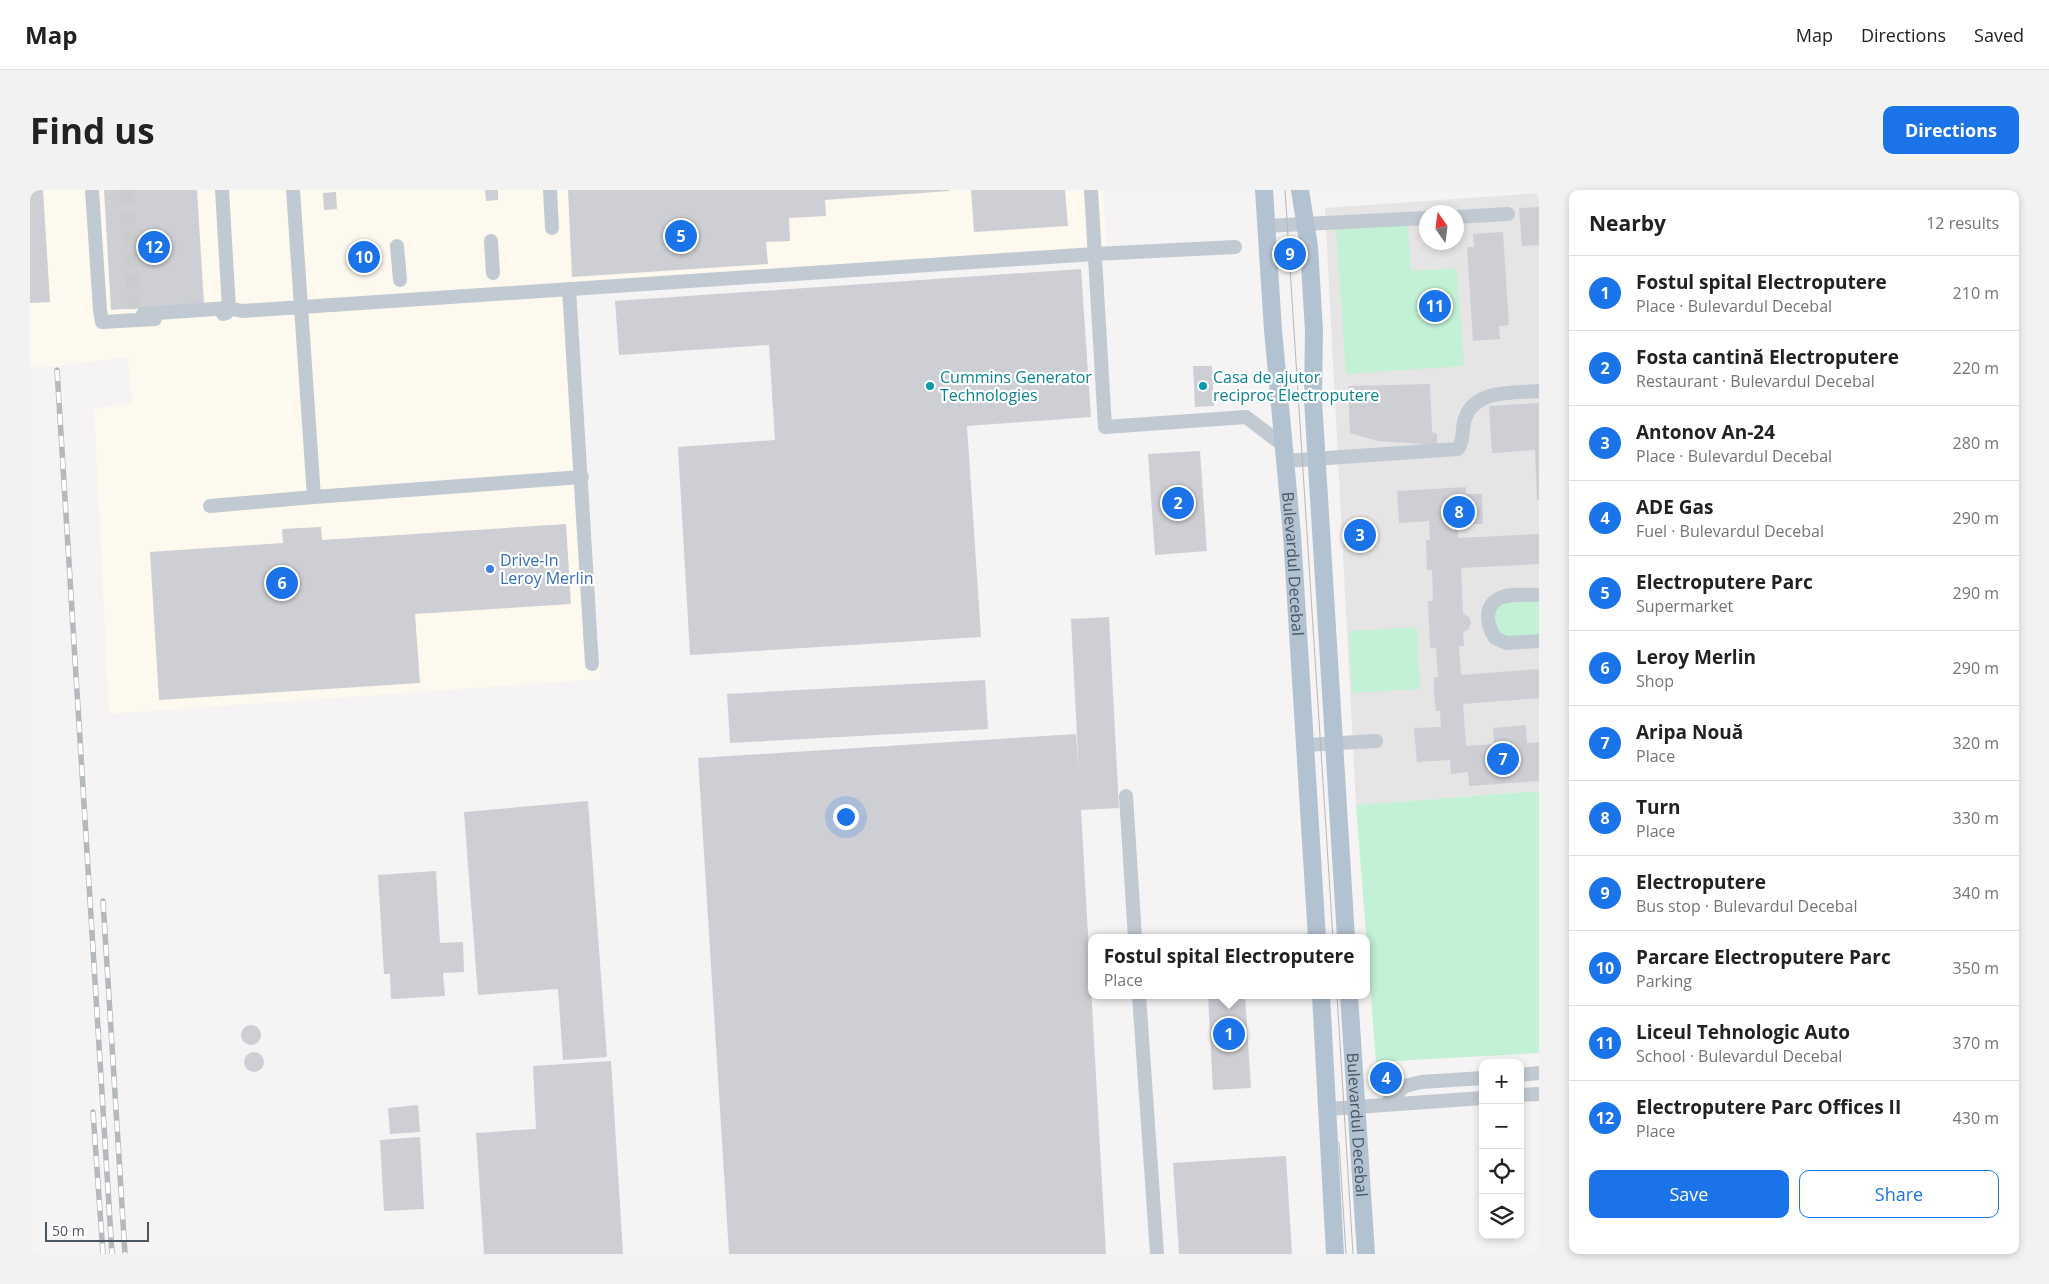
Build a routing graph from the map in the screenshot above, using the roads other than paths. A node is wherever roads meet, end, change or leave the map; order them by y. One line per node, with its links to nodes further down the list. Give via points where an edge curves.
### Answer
1 (92, 190): 22 (street, via 102,322 217,316)
2 (222, 190): 22 (street)
3 (293, 190): 21 (street)
4 (550, 190): 13 (street)
5 (1090, 190): 17 (street)
6 (1264, 190): 12 (main road, Bulevardul Decebal)
7 (1300, 190): 11 (main road, Bulevardul Decebal)
8 (1508, 214): 9 (street)
9 (1464, 217)
10 (1419, 218): 11 (street)
11 (1304, 224): 12 (street); 26 (main road, Bulevardul Decebal, via 1309,248 1314,331)
12 (1267, 226): 25 (main road, Bulevardul Decebal)
13 (552, 228)
14 (491, 241): 18 (street)
15 (397, 246): 19 (street)
16 (1235, 246): 17 (street)
17 (1094, 254): 20 (street); 25 (street, via 1105,427 1246,417)
18 (493, 273)
19 (400, 280)
20 (569, 289): 21 (street); 27 (street)
21 (300, 306): 22 (street, via 242,311); 28 (street)
22 (229, 308): 23 (street)
23 (143, 314)
24 (1539, 391): 26 (street, via 1480,400 1470,408 1464,420 1463,442 1458,449)
25 (1284, 453): 26 (street); 35 (main road, Bulevardul Decebal)
26 (1316, 459): 34 (main road, Bulevardul Decebal)
27 (582, 477): 28 (street); 32 (street)
28 (314, 497): 29 (street)
29 (210, 506)
30 (1539, 595): 31 (street, via 1501,597 1488,611 1488,622 1495,638 1506,644)
31 (1539, 641)
32 (592, 664)
33 (1376, 741): 34 (street)
34 (1334, 744): 35 (street); 39 (main road, Bulevardul Decebal)
35 (1305, 745): 38 (main road, Bulevardul Decebal)
36 (1126, 796): 37 (street)
37 (1136, 934)
38 (1317, 934)
39 (1346, 934)
40 (1140, 999): 52 (street)
41 (1321, 999): 51 (main road, Bulevardul Decebal)
42 (1349, 999): 50 (main road, Bulevardul Decebal)
43 (1539, 1073): 44 (street)
44 (1524, 1075)
45 (1479, 1078): 49 (street, via 1405,1086)
46 (1539, 1094): 47 (street)
47 (1524, 1095)
48 (1479, 1098): 49 (street)
49 (1385, 1105): 50 (street)
50 (1356, 1107): 51 (street); 54 (main road, Bulevardul Decebal)
51 (1328, 1110): 53 (main road, Bulevardul Decebal)
52 (1157, 1254)
53 (1335, 1254)
54 (1366, 1254)

